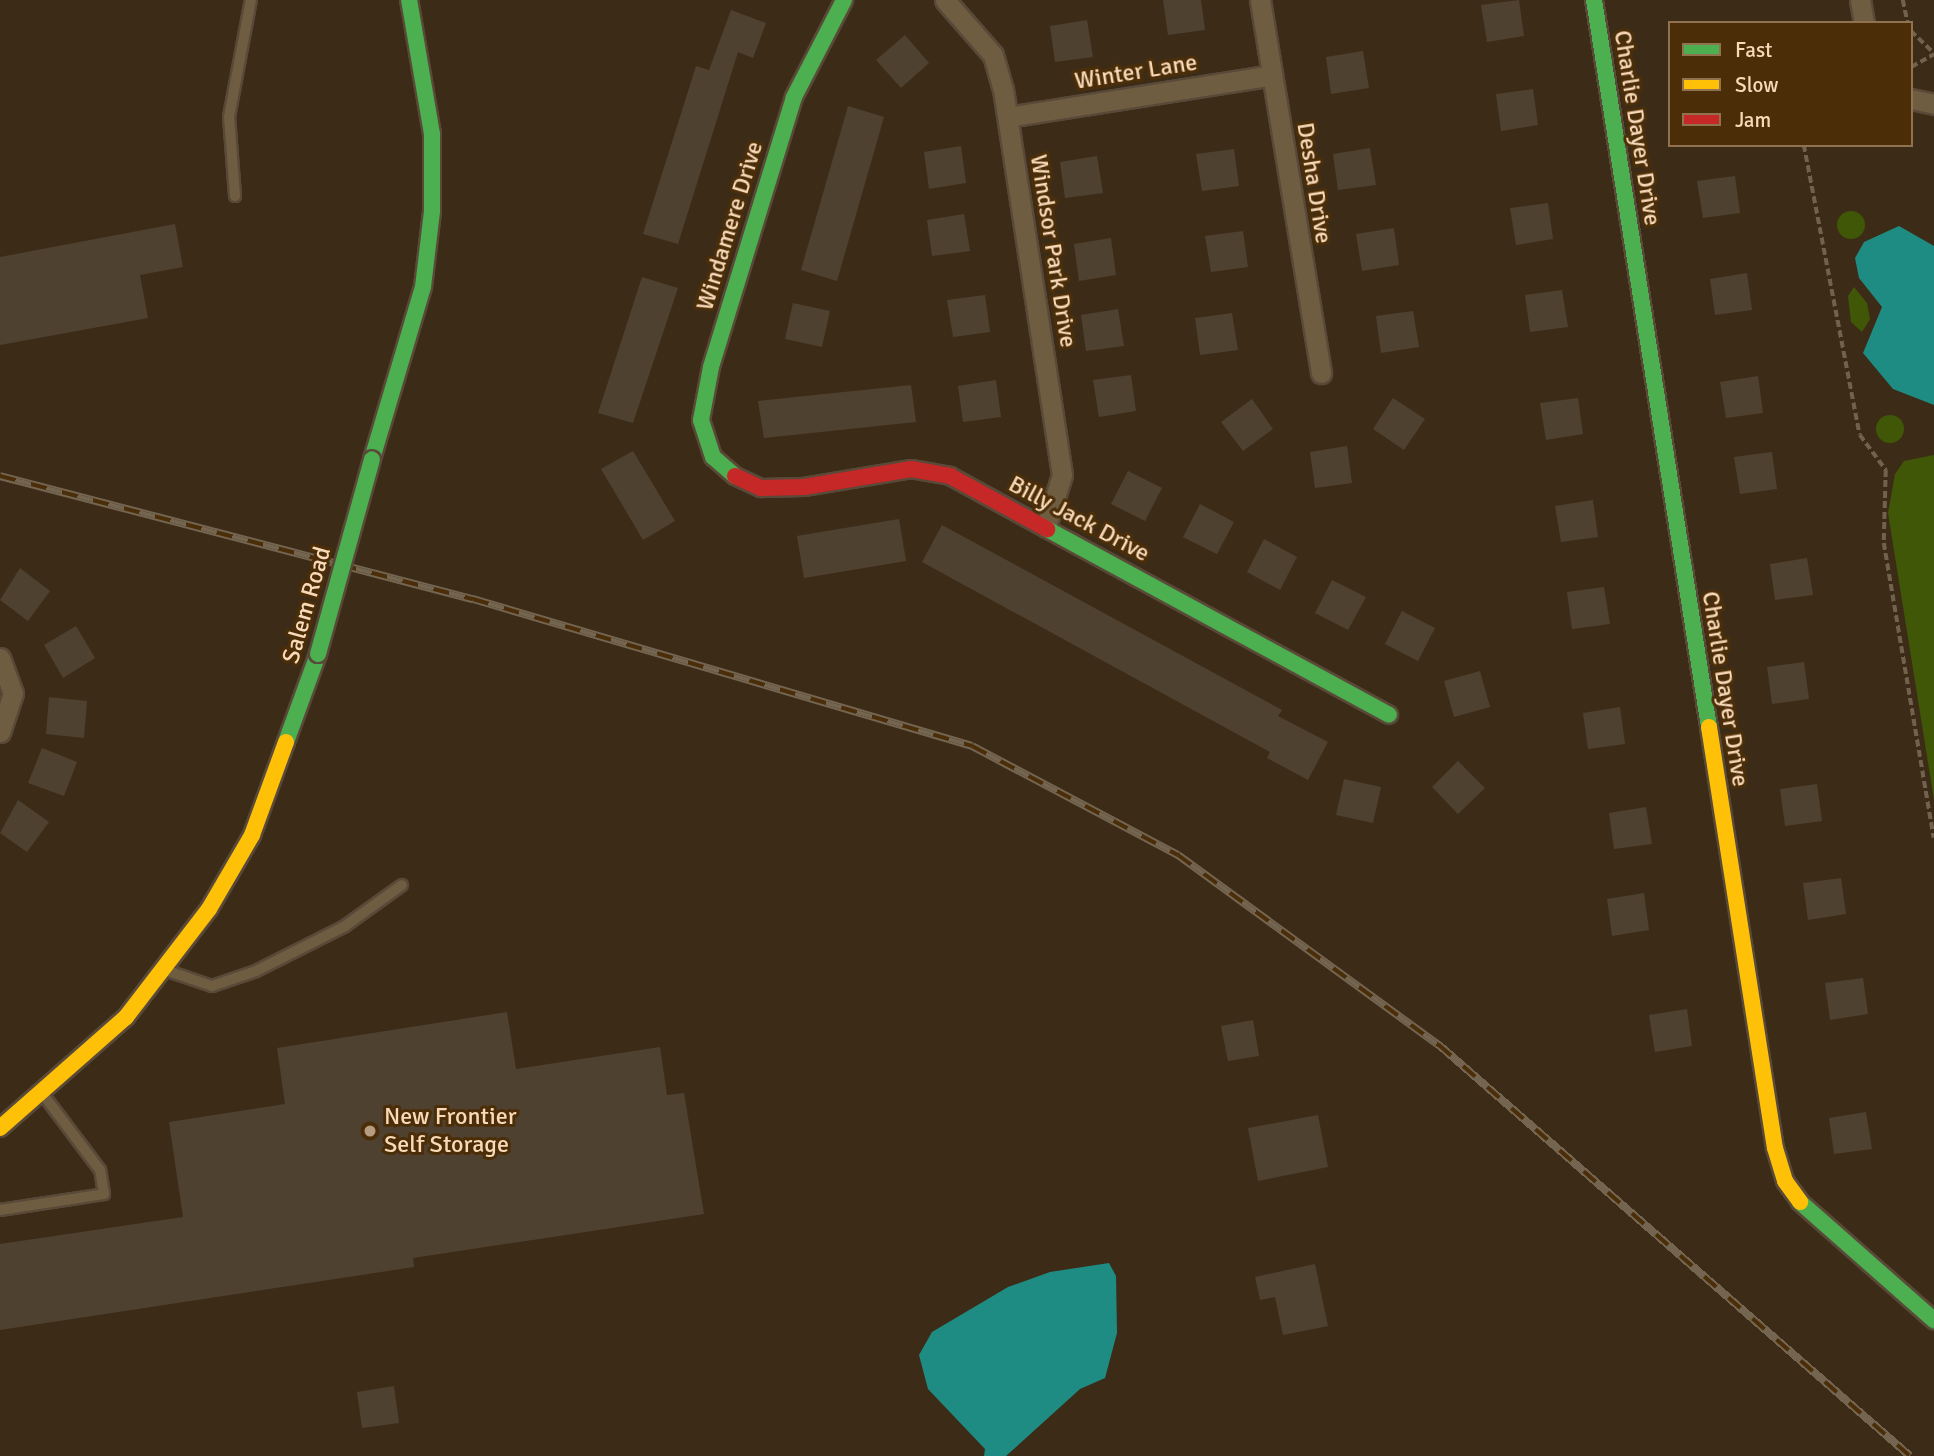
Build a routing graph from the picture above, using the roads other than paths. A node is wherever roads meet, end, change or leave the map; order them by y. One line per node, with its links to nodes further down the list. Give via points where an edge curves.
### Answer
1 (251, 0): 13 (lane, via 229,117)
2 (409, 0): 21 (street, Salem Road, bridge, via 432,134 432,211 423,287 318,654 252,835)
3 (844, 0): 15 (street, Windamere Drive, via 794,97 703,397 706,440)
4 (945, 0): 12 (street, Windsor Park Drive, via 993,55)
5 (1260, 0): 9 (street, Desha Drive)
6 (1594, 0): 25 (street, Charlie Dayer Drive, via 1775,1148 1785,1181 1804,1207)
7 (1860, 0): 8 (street)
8 (1864, 21)
9 (1272, 75): 12 (street, Winter Lane); 14 (street, Desha Drive)
10 (1913, 99): 11 (street)
11 (1934, 104)
12 (1008, 117): 16 (street, Windsor Park Drive, via 1062,475)
13 (235, 196)
14 (1321, 373)
15 (725, 471): 16 (street, Billy Jack Drive, via 761,488 783,489 930,471)
16 (1046, 526): 18 (street, Billy Jack Drive)
17 (0, 658): 19 (street, via 13,693)
18 (1389, 715)
19 (0, 732)
20 (402, 885): 21 (lane, via 345,926 256,971 212,986)
21 (165, 970): 22 (street, Salem Road, via 126,1017)
22 (42, 1092): 23 (street, Salem Road); 24 (lane, via 100,1170 104,1194)
23 (0, 1129)
24 (0, 1210)
25 (1934, 1320)

